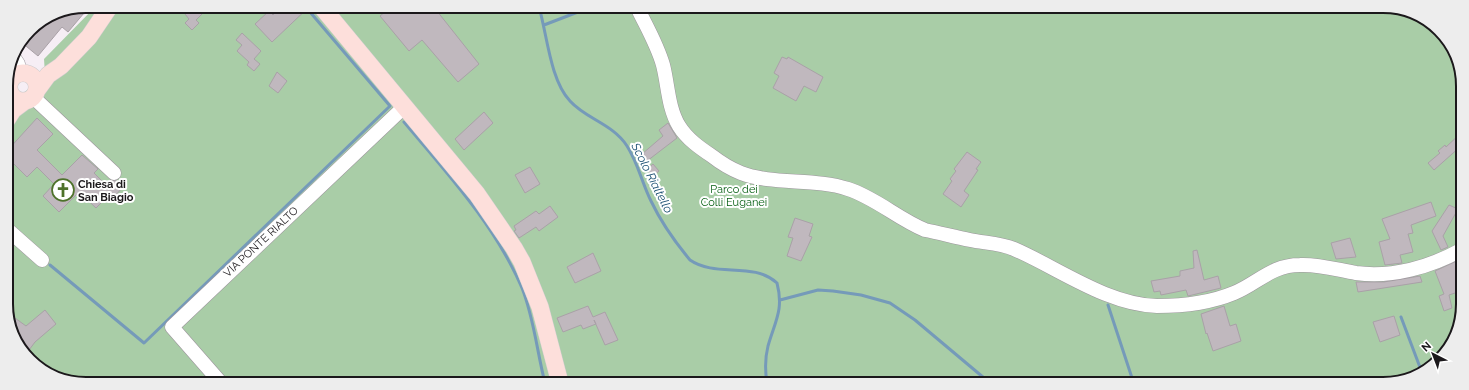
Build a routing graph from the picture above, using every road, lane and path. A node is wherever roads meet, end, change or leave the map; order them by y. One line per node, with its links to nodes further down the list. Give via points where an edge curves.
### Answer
1 (105, 13): 5 (main road, via 89,37 62,66)
2 (327, 13): 6 (main road)
3 (640, 13): 9 (street, via 658,50 679,125 691,140 729,167 742,174 756,177 836,185 849,189 877,202 912,225 1013,249 1095,288 1135,303 1156,306 1213,300 1235,293 1277,269 1299,265 1358,273 1394,272 1430,264)
4 (17, 62): 5 (street)
5 (22, 93): 7 (street)
6 (404, 107): 11 (street, VIA PONTE RIALTO, via 172,327); 12 (main road, via 477,194 522,262 540,307)
7 (114, 174)
8 (13, 234): 10 (street)
9 (1456, 252)
10 (42, 260)
11 (216, 377)
12 (558, 377)

